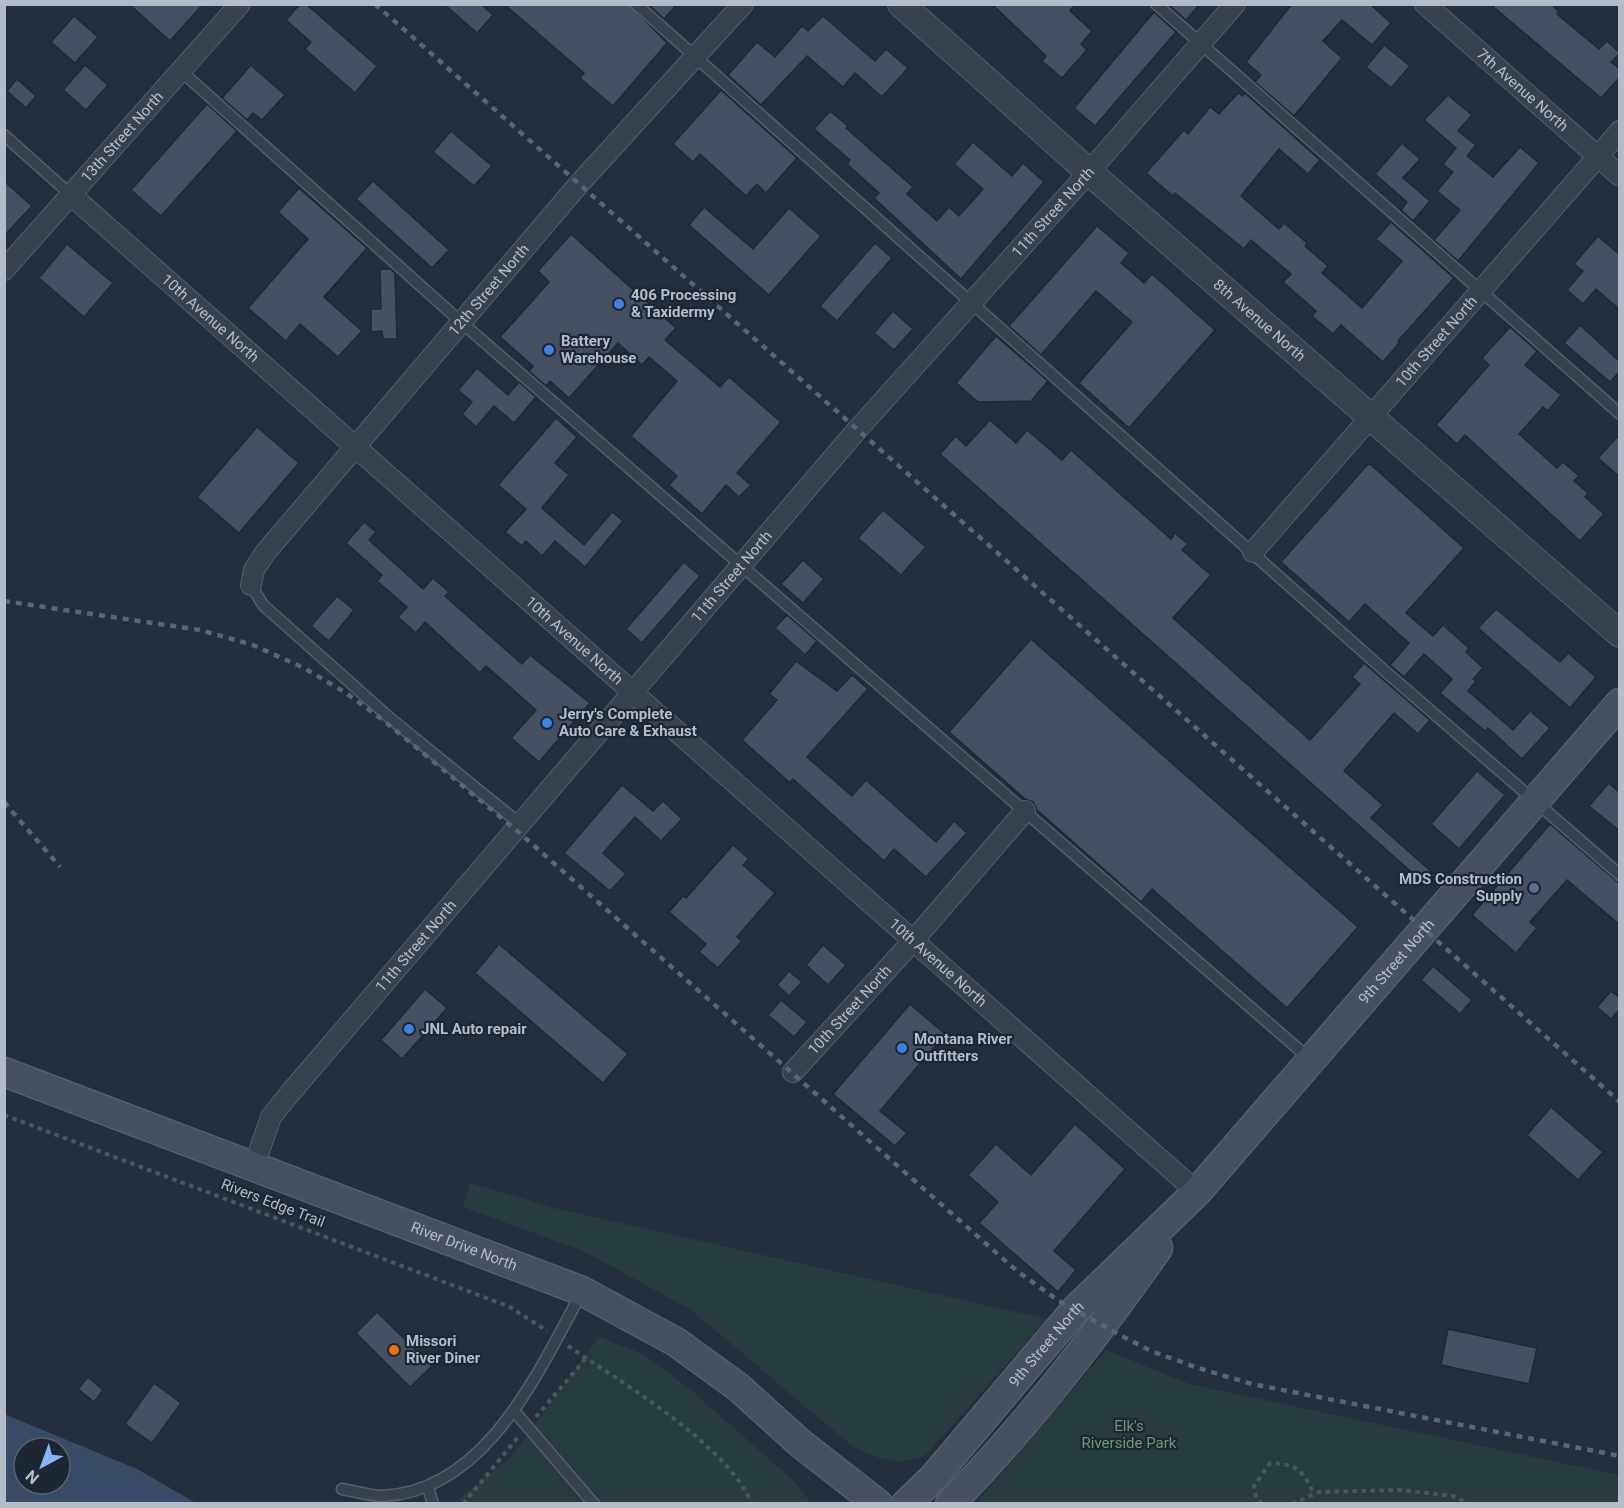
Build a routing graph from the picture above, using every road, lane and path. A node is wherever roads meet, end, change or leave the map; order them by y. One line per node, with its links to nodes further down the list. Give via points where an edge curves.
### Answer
1 (240, 4): 10 (street, 13th Street North)
2 (636, 4): 9 (lane)
3 (743, 4): 9 (street, 12th Street North)
4 (901, 4): 14 (street, 8th Avenue North)
5 (1156, 4): 8 (lane)
6 (1235, 4): 8 (street, 11th Street North)
7 (1425, 4): 13 (street, 7th Avenue North)
8 (1200, 44): 14 (street, 11th Street North); 18 (lane)
9 (697, 57): 19 (lane); 20 (street, 12th Street North, via 579,184)
10 (181, 71): 16 (street, 13th Street North); 20 (lane)
11 (1620, 131): 13 (street, 10th Street North)
12 (4, 135): 16 (lane, 10th Avenue North)
13 (1597, 156): 15 (street, 7th Avenue North); 18 (street, 10th Street North)
14 (1089, 172): 19 (street, 11th Street North); 22 (street, 8th Avenue North)
15 (1620, 176)
16 (71, 195): 17 (street, 13th Street North); 23 (street, 10th Avenue North)
17 (4, 270)
18 (1480, 291): 21 (lane); 22 (street, 10th Street North)
19 (972, 302): 24 (lane); 25 (street, 11th Street North)
20 (461, 322): 23 (street, 12th Street North); 25 (lane)
21 (1620, 414)
22 (1370, 417): 24 (street, 10th Street North); 27 (street, 8th Avenue North)
23 (354, 446): 26 (street, 12th Street North, via 265,553 254,570); 28 (street, 10th Avenue North)
24 (1253, 552): 30 (lane)
25 (741, 564): 28 (street, 11th Street North); 31 (lane)
26 (251, 585): 32 (lane, via 271,613 391,719)
27 (1620, 634)
28 (631, 692): 32 (street, 11th Street North); 34 (street, 10th Avenue North)
29 (1620, 703): 30 (main road, 9th Street North)
30 (1534, 801): 33 (lane); 35 (main road, 9th Street North)
31 (1025, 811): 34 (street, 10th Street North); 35 (lane)
32 (520, 824): 39 (street, 11th Street North, via 271,1117)
33 (1620, 875)
34 (912, 942): 37 (street, 10th Street North); 40 (street, 10th Avenue North)
35 (1312, 1060): 40 (main road, 9th Street North)
36 (4, 1072): 39 (main road, River Drive North)
37 (793, 1072)
38 (4, 1115): 42 (path, Rivers Edge Trail, via 477,1294)
39 (254, 1166): 41 (main road, River Drive North)
40 (1197, 1192): 52 (main road, 9th Street North, via 1076,1310 933,1478); 53 (main road, 9th Street North, via 1104,1326 985,1468)
41 (582, 1291): 44 (lane); 51 (main road, River Drive North, via 676,1342 738,1387 800,1443)
42 (530, 1320)
43 (580, 1354): 50 (path, via 705,1442)
44 (514, 1411): 45 (lane, via 492,1439 454,1472); 49 (lane)
45 (428, 1487): 46 (lane, via 382,1496); 48 (lane)
46 (342, 1489)
47 (1314, 1494): 54 (path, via 1302,1472 1286,1463 1270,1463 1254,1486 1256,1498); 55 (path); 56 (path, via 1399,1490 1453,1496)
48 (433, 1503)
49 (594, 1503)
50 (752, 1503)
51 (878, 1503)
52 (906, 1503)
53 (950, 1503)
54 (1262, 1503)
55 (1292, 1503)
56 (1470, 1503)

